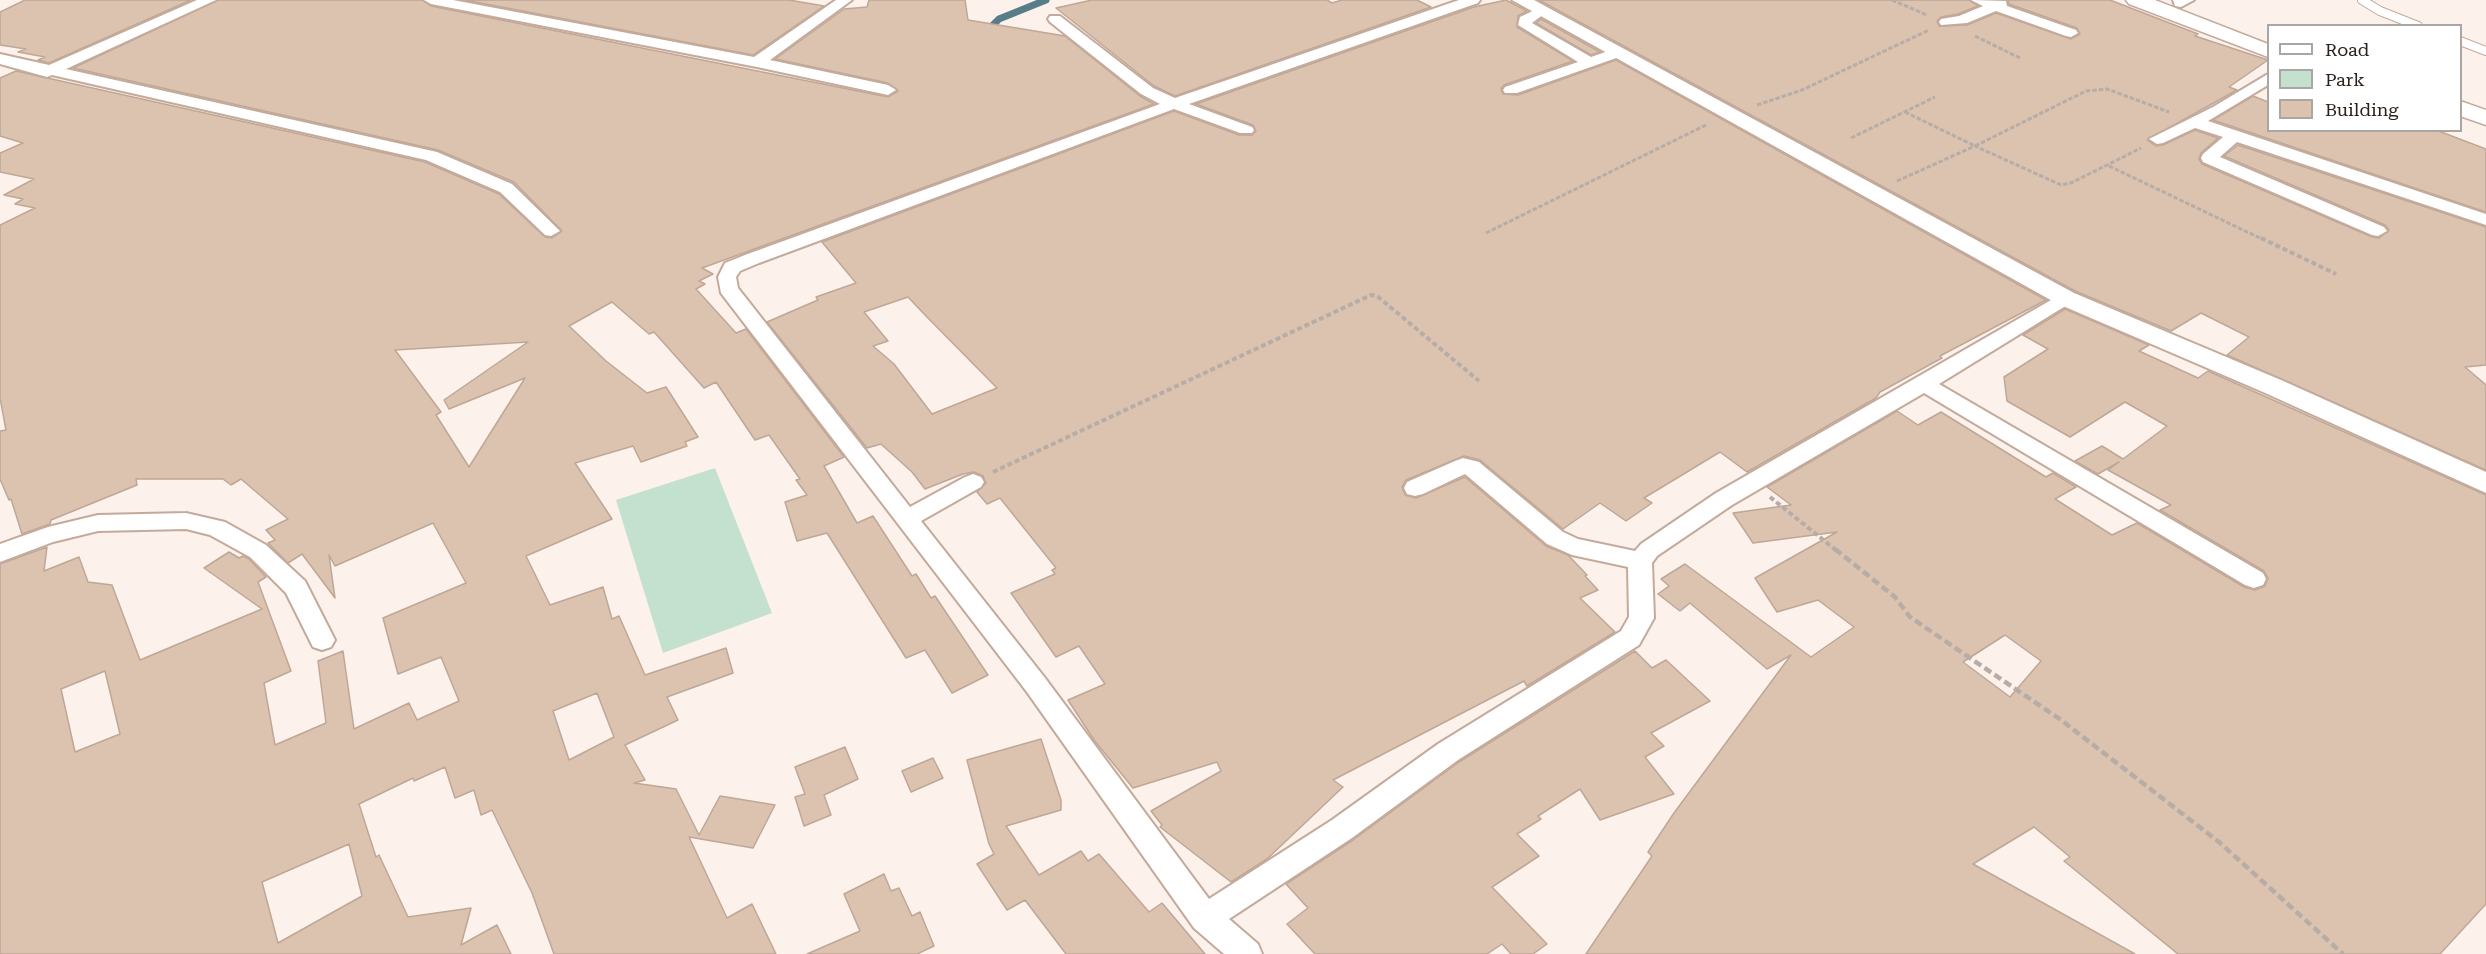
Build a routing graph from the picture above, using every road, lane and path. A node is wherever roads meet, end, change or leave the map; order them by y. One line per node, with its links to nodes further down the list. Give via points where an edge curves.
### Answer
1 (209, 0): 27 (street)
2 (431, 0): 25 (street)
3 (845, 0): 25 (street)
4 (1473, 0): 32 (street)
5 (1521, 0): 13 (street)
6 (1892, 0): 15 (path)
7 (1978, 0): 12 (street)
8 (2011, 0): 12 (street)
9 (2136, 0): 11 (highway)
10 (2362, 0): 16 (lane)
11 (2175, 3): 18 (highway); 20 (highway)
12 (1995, 7): 15 (street); 17 (street)
13 (1541, 11): 22 (street); 26 (street, via 1525,20 1525,25)
14 (1055, 19): 32 (street, via 1147,91)
15 (1946, 22): 23 (path); 35 (path, via 1802,90)
16 (2413, 24)
17 (2071, 33)
18 (2267, 35)
19 (2462, 42): 21 (lane)
20 (2267, 50)
21 (2486, 51)
22 (1617, 53): 26 (street); 35 (street)
23 (2020, 58)
24 (0, 59): 27 (street)
25 (757, 62): 29 (street)
26 (1589, 62): 30 (street)
27 (47, 72): 49 (street, via 431,156 506,188)
28 (2267, 80): 37 (street)
29 (888, 90)
30 (1511, 90)
31 (1935, 97): 34 (path)
32 (1174, 104): 40 (street); 60 (street, via 732,267 727,277 728,289)
33 (2462, 109): 36 (highway)
34 (1905, 112): 43 (path); 45 (path)
35 (1729, 115): 47 (street)
36 (2486, 118)
37 (2194, 122): 42 (street); 44 (street); 45 (path, via 2099,88)
38 (2462, 124): 41 (highway)
39 (1701, 127): 51 (path)
40 (1246, 130)
41 (2486, 133)
42 (2234, 136): 48 (street); 50 (street, via 2209,158)
43 (1851, 138)
44 (2157, 139): 46 (path)
45 (1975, 146): 46 (path, via 2061,185); 47 (path)
46 (2108, 166): 52 (path)
47 (1870, 193): 53 (street)
48 (2486, 220)
49 (551, 231)
50 (2378, 231)
51 (1486, 233)
52 (2336, 274)
53 (2065, 298): 55 (street); 58 (street)
54 (1479, 381): 56 (path, via 1371,295)
55 (1924, 384): 57 (street); 63 (street)
56 (973, 482): 60 (street)
57 (1752, 482): 62 (street, via 1649,550); 67 (path, via 1895,597 1910,617 2061,720 2219,842)
58 (2486, 483)
59 (1415, 488): 62 (street, via 1463,466 1471,467 1556,538 1572,546)
60 (906, 519): 65 (street, via 1036,685)
61 (0, 554): 64 (street, via 98,523 186,521 217,528 258,551 296,587)
62 (1640, 561): 65 (street, via 1642,618 1630,638 1448,752 1342,829)
63 (2254, 579)
64 (322, 640)
65 (1205, 918): 66 (street)
66 (1246, 954)
67 (2343, 954)

